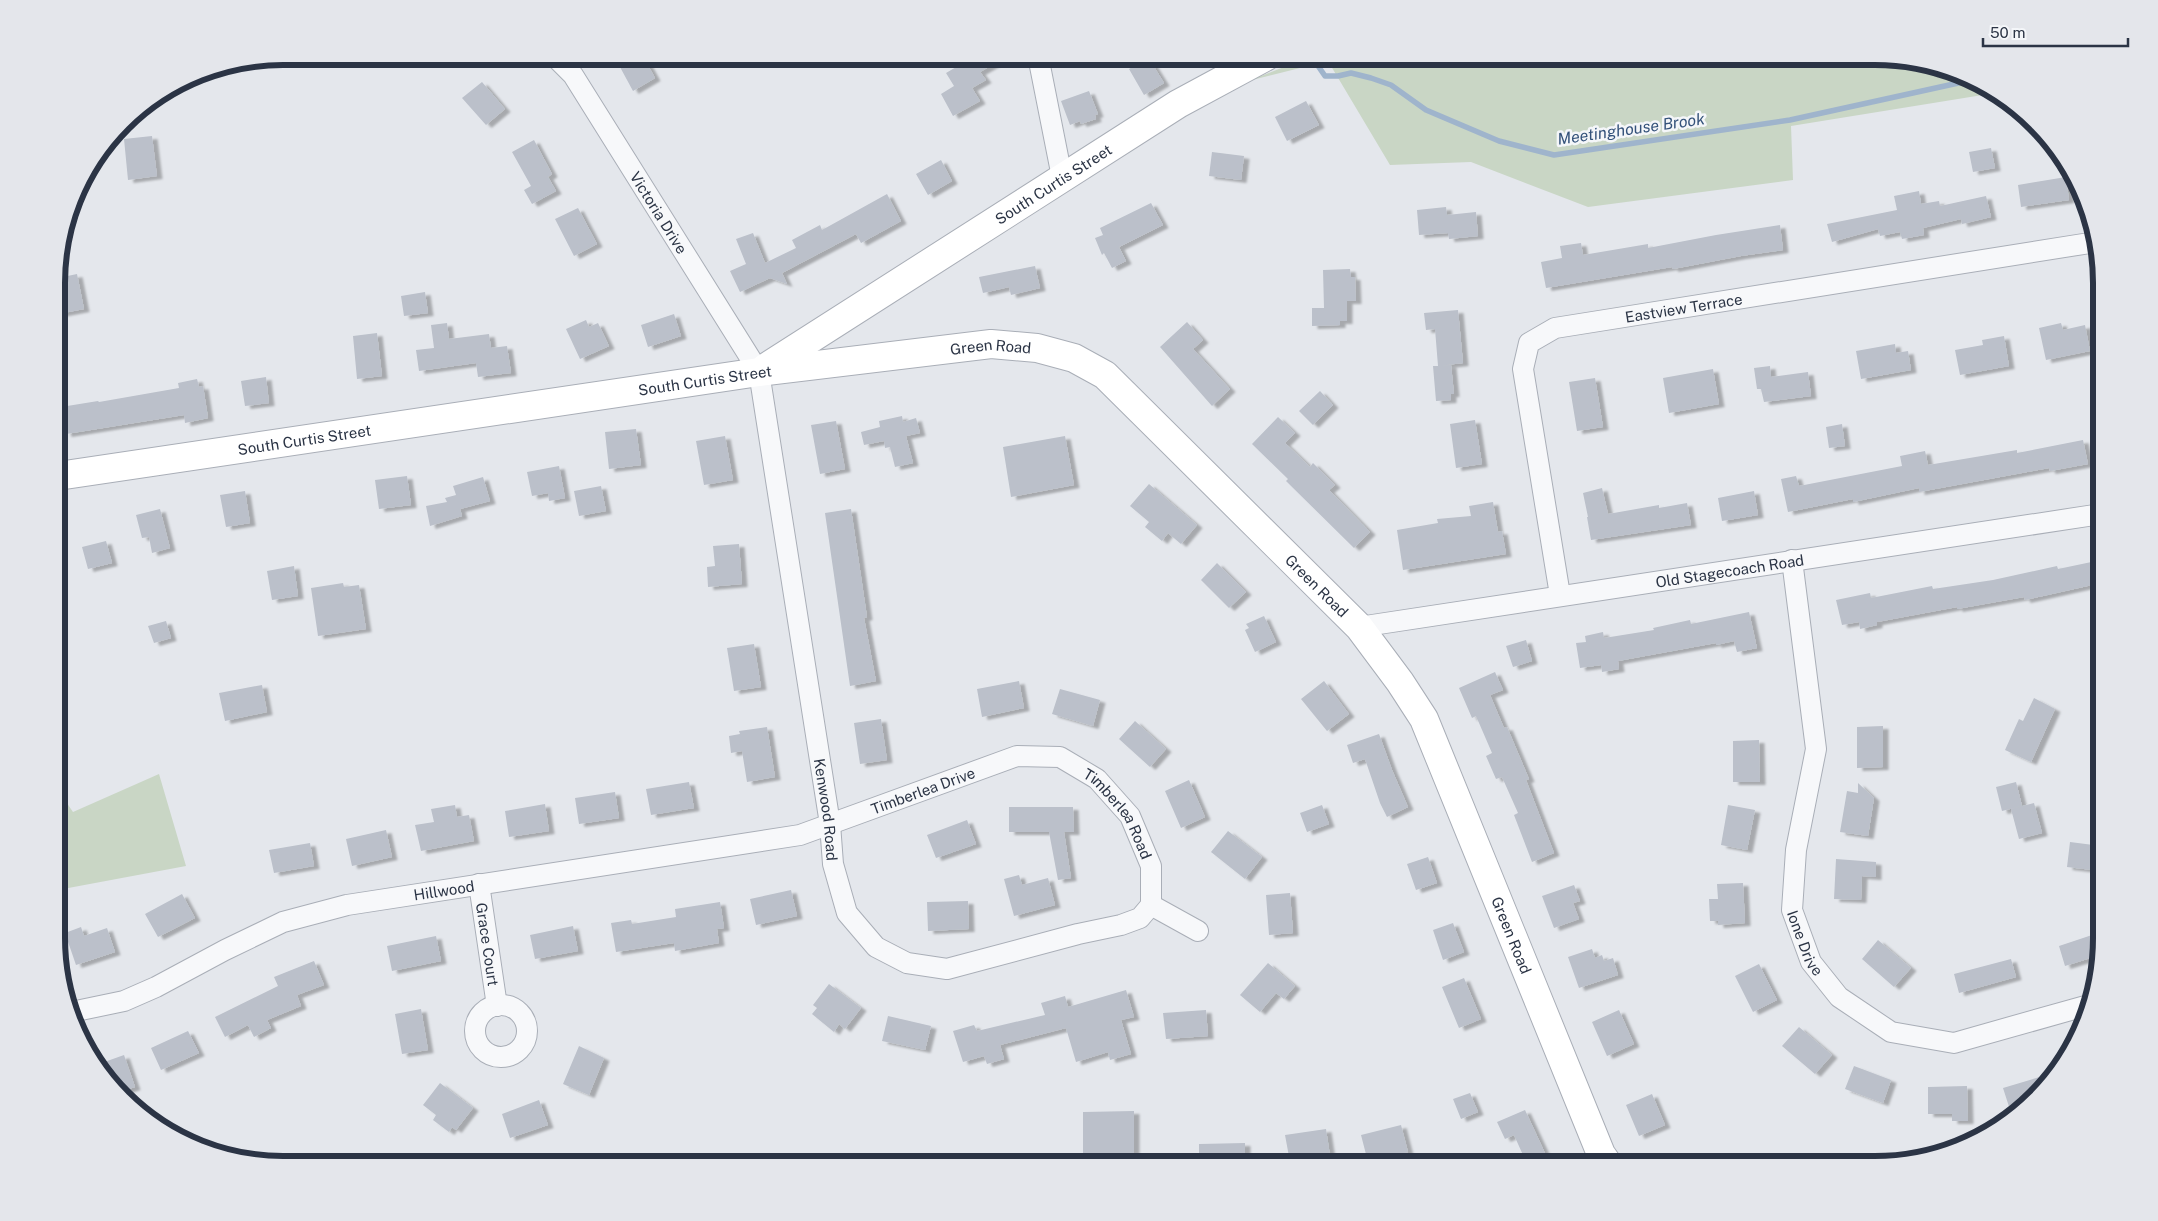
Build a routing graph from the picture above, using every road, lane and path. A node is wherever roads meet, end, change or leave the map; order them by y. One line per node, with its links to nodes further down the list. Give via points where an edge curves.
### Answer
1 (563, 65): 6 (street, Victoria Drive, via 573,75)
2 (1040, 65): 4 (street)
3 (1250, 65): 4 (street, South Curtis Street, via 1178,104)
4 (1062, 177): 6 (street, South Curtis Street)
5 (2089, 243): 10 (street, Eastview Terrace, via 1555,328 1529,343 1523,369)
6 (760, 372): 7 (street, South Curtis Street); 11 (street, Green Road, via 991,344 1037,348 1074,358 1105,375); 13 (street, Kenwood Road)
7 (65, 475)
8 (2093, 515): 9 (street, Old Stagecoach Road)
9 (1792, 560): 10 (street, Old Stagecoach Road); 18 (street, Ione Drive, via 1816,749 1796,850 1792,910 1811,962 1839,997 1891,1032 1954,1042)
10 (1560, 595): 11 (street, Old Stagecoach Road)
11 (1359, 627): 20 (street, Green Road, via 1424,719)
12 (1017, 756): 13 (street, Timberlea Drive); 15 (street, Timberlea Road, via 1060,757 1097,779 1130,816 1151,866)
13 (830, 824): 14 (street, Hillwood, via 800,835); 15 (street, Kenwood Road, via 833,864 847,913 876,947 907,963 946,969 1121,924 1140,918)
14 (479, 884): 17 (street, Grace Court); 19 (street, Hillwood, via 347,904 283,922 124,1001)
15 (1151, 905): 16 (street)
16 (1198, 931)
17 (496, 1006)
18 (2081, 1007)
19 (78, 1011)
20 (1602, 1156)

